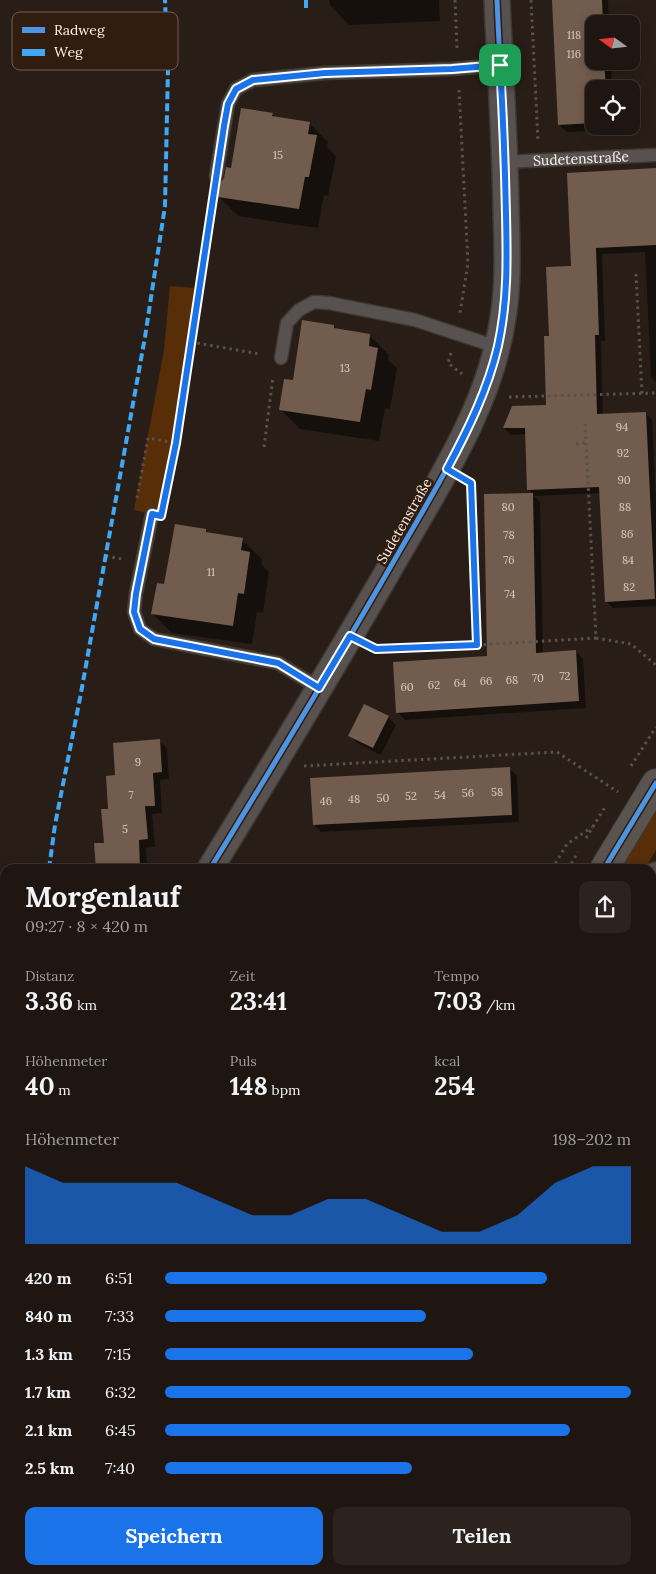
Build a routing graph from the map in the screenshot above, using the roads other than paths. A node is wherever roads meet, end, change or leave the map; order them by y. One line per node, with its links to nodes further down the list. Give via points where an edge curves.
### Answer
1 (497, 0): 2 (street, Sudetenstraße)
2 (500, 65): 4 (street, Sudetenstraße); 5 (lane, via 325,73 253,80 236,89 228,104)
3 (656, 155): 4 (lane, Sudetenstraße)
4 (505, 162): 6 (street, Sudetenstraße, via 508,281)
5 (216, 176)
6 (498, 347): 7 (lane, via 415,320 314,302 299,310 287,323); 9 (street, Sudetenstraße, via 464,438)
7 (278, 357)
8 (152, 514): 9 (lane, via 134,612 140,629 154,639 278,663)
9 (319, 688): 11 (street, Sudetenstraße)
10 (656, 783): 12 (street)
11 (213, 864)
12 (607, 864)

